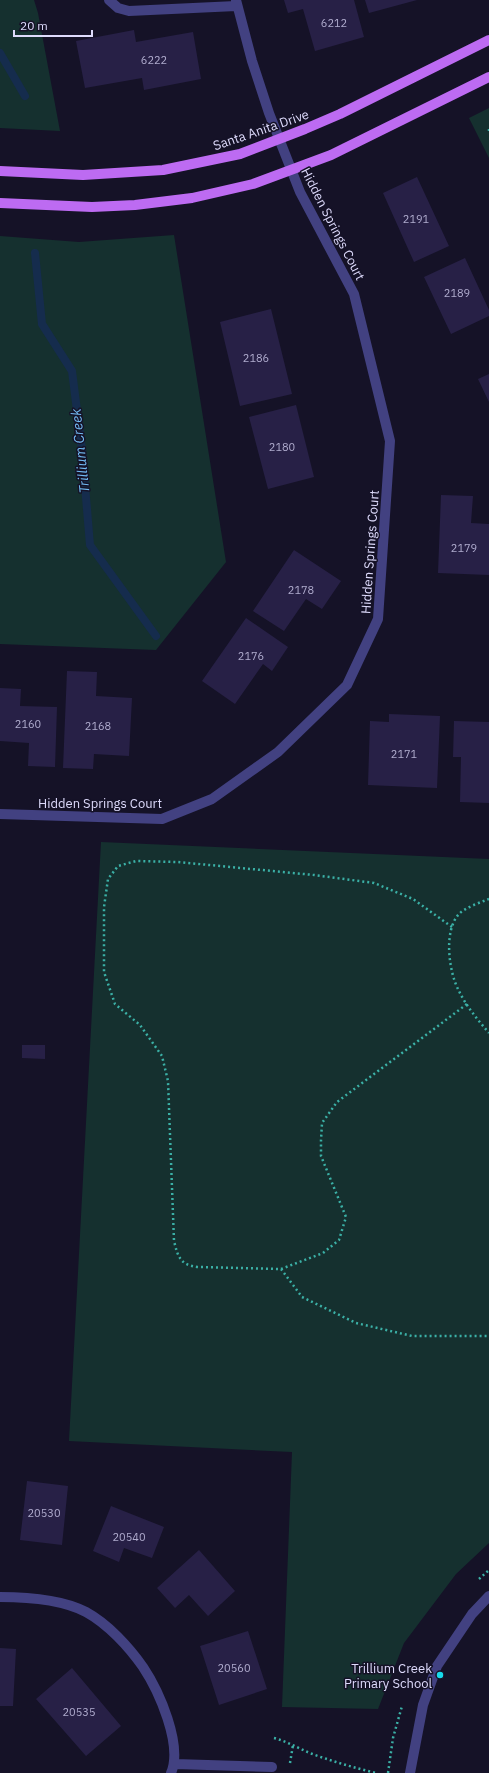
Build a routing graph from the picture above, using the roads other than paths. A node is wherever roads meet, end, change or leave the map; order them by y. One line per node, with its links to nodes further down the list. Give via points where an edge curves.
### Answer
1 (109, 0): 2 (street, via 118,8 129,11)
2 (236, 3): 5 (street, Hidden Springs Court)
3 (489, 40): 5 (main road, Santa Anita Drive, via 340,114)
4 (489, 77): 6 (main road, via 331,155)
5 (278, 139): 6 (street, Hidden Springs Court); 7 (main road, Santa Anita Drive, via 240,154 163,170 83,175)
6 (291, 170): 8 (main road, via 253,184 192,198 143,204 92,207); 9 (street, Hidden Springs Court, via 302,197 354,294 390,441 378,620 347,684 278,752 212,799 162,819)
7 (0, 171)
8 (0, 203)
9 (0, 814)
10 (489, 1596): 14 (street, via 472,1614 437,1666 422,1705)
11 (0, 1597): 13 (street, via 68,1604 88,1613 106,1626 143,1668 155,1690 172,1735)
12 (272, 1767): 13 (street)
13 (173, 1769)
14 (410, 1773)

